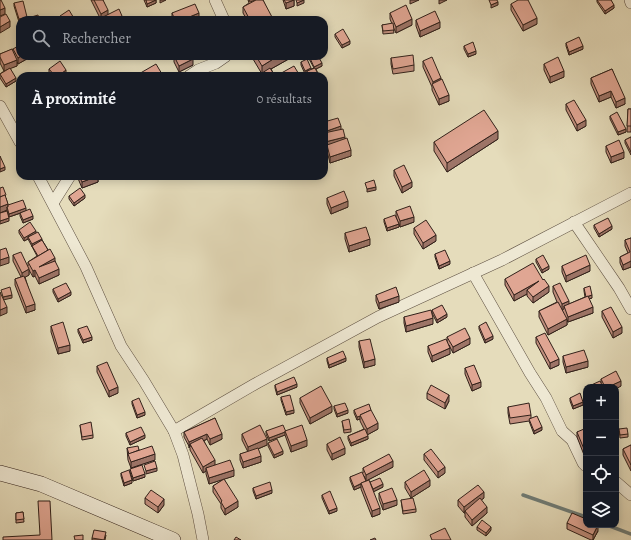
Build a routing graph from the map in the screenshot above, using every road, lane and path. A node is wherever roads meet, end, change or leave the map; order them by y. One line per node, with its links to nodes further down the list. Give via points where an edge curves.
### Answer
1 (215, 0): 4 (street)
2 (630, 0): 3 (street)
3 (631, 3)
4 (222, 16)
5 (220, 60): 6 (street)
6 (195, 72)
7 (0, 106): 8 (street)
8 (16, 135)
9 (40, 180): 12 (street)
10 (67, 180): 12 (street)
11 (631, 193): 13 (street)
12 (53, 203): 16 (street, via 86,267 121,346)
13 (574, 222): 14 (street); 15 (street)
14 (473, 273): 16 (street, via 378,317); 17 (street, via 546,398 562,431 572,440)
15 (631, 309)
16 (174, 431): 22 (street, via 183,455)
17 (583, 463)
18 (0, 473): 21 (street, via 41,484)
19 (619, 485): 20 (street)
20 (631, 495)
21 (173, 540)
22 (203, 540)

